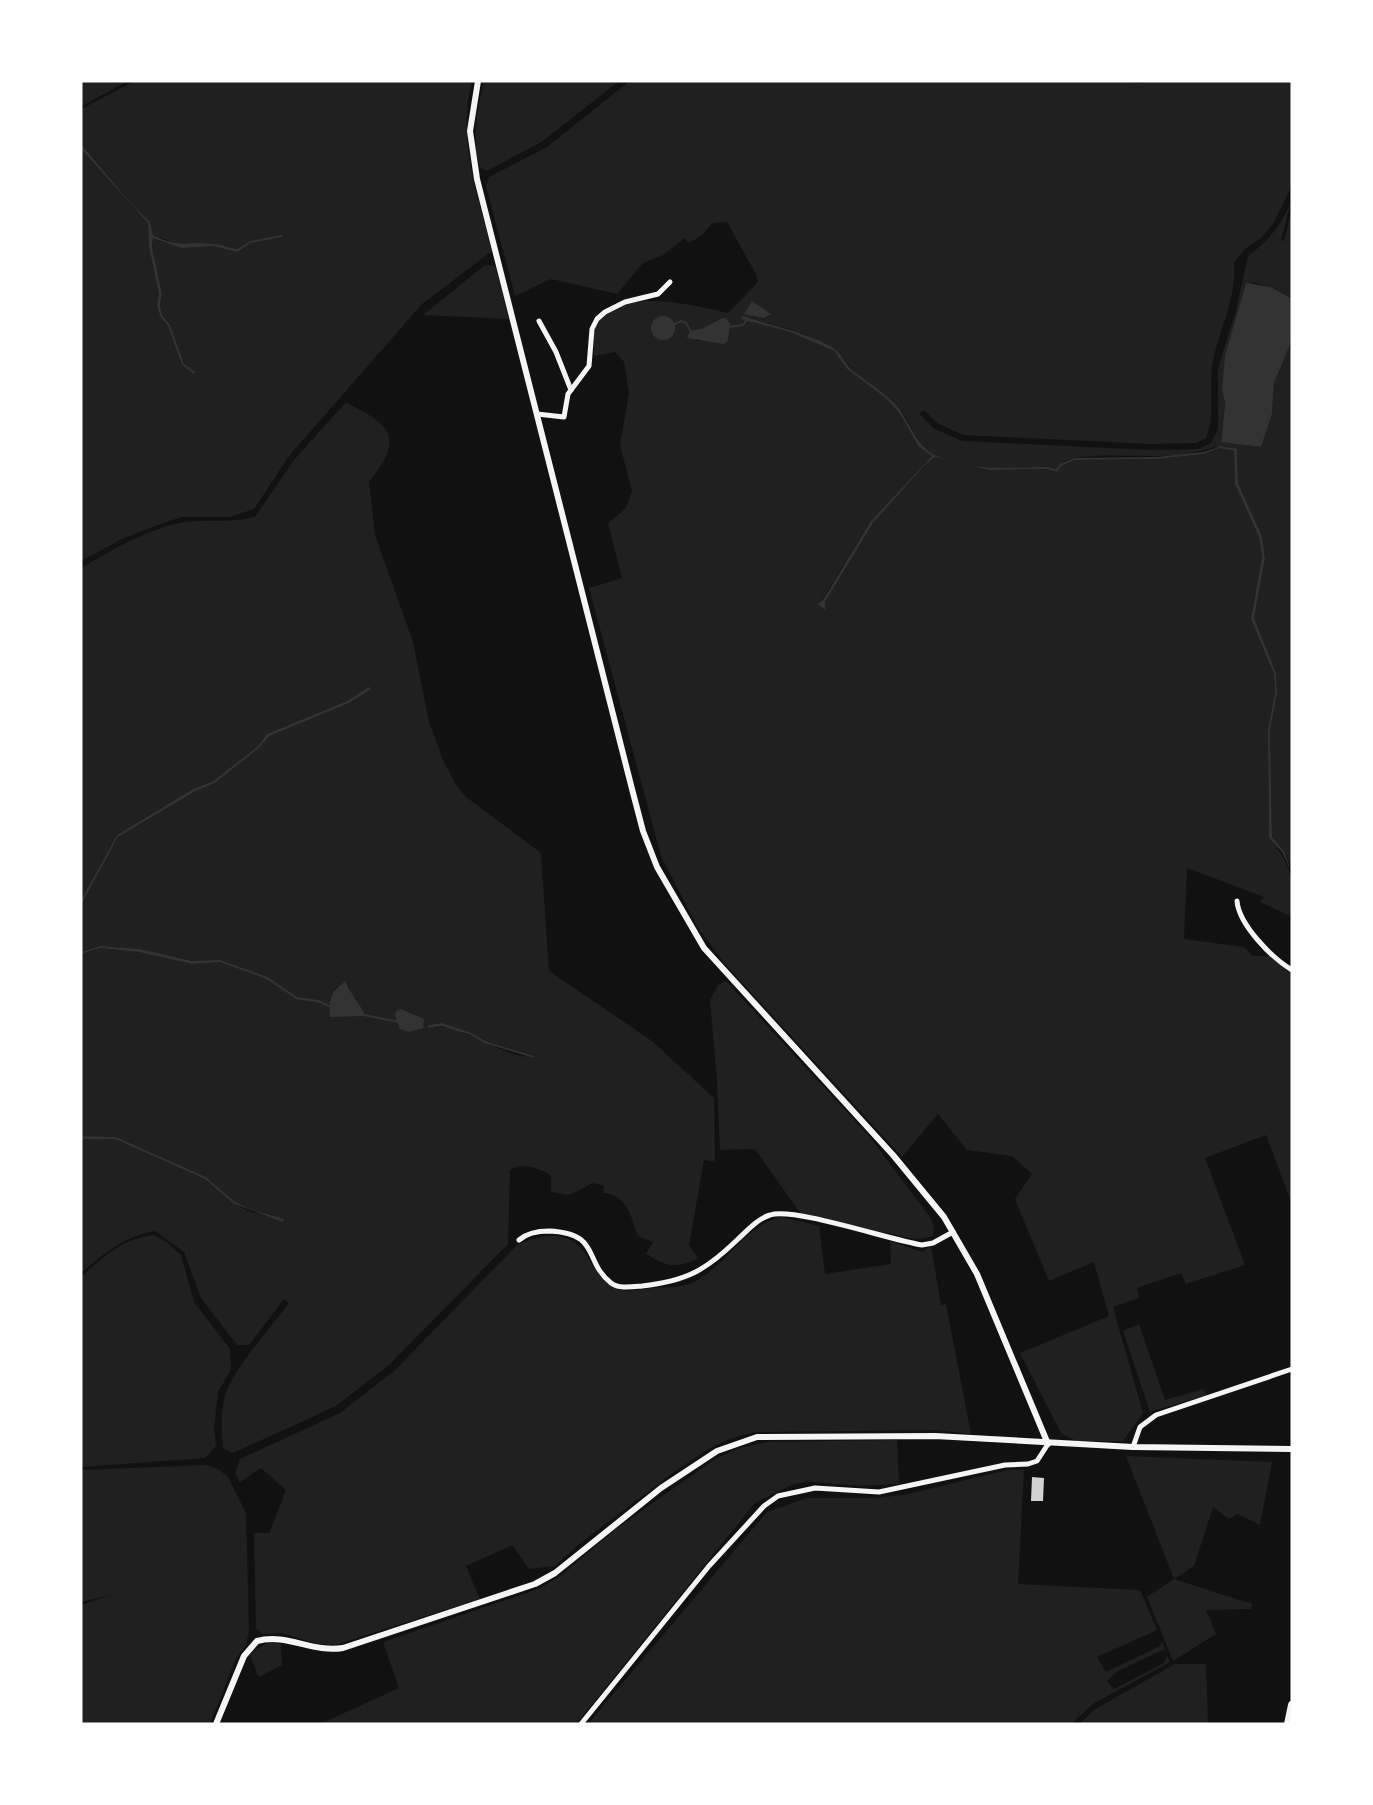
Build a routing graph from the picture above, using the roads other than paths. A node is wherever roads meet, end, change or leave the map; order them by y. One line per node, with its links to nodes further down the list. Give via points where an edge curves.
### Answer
1 (478, 81): 5 (street, via 471,116 472,152)
2 (670, 282): 4 (street, via 657,294 625,302 600,315 592,329 590,366)
3 (539, 321): 4 (street)
4 (571, 390): 5 (street, via 564,417)
5 (537, 414): 8 (street, via 632,789 646,840 665,883 704,948 893,1155)
6 (1238, 902): 7 (street, via 1244,925)
7 (1292, 970)
8 (953, 1232): 9 (street, via 922,1245 776,1214 759,1221 693,1276 668,1283 621,1287 609,1282 575,1235 543,1231); 11 (street, via 977,1274)
9 (519, 1240)
10 (1292, 1369): 12 (street, via 1156,1415 1140,1427)
11 (1048, 1444): 12 (street); 15 (street, via 935,1436 757,1437 736,1443 661,1488 555,1573 535,1584 342,1648 316,1650 281,1638 257,1641 244,1656); 16 (street, via 1037,1461 1028,1464 995,1467 879,1492 815,1488 777,1496 709,1566)
12 (1133, 1447): 13 (street)
13 (1292, 1449)
14 (1292, 1705): 17 (main road)
15 (219, 1723)
16 (582, 1724)
17 (1288, 1724)

